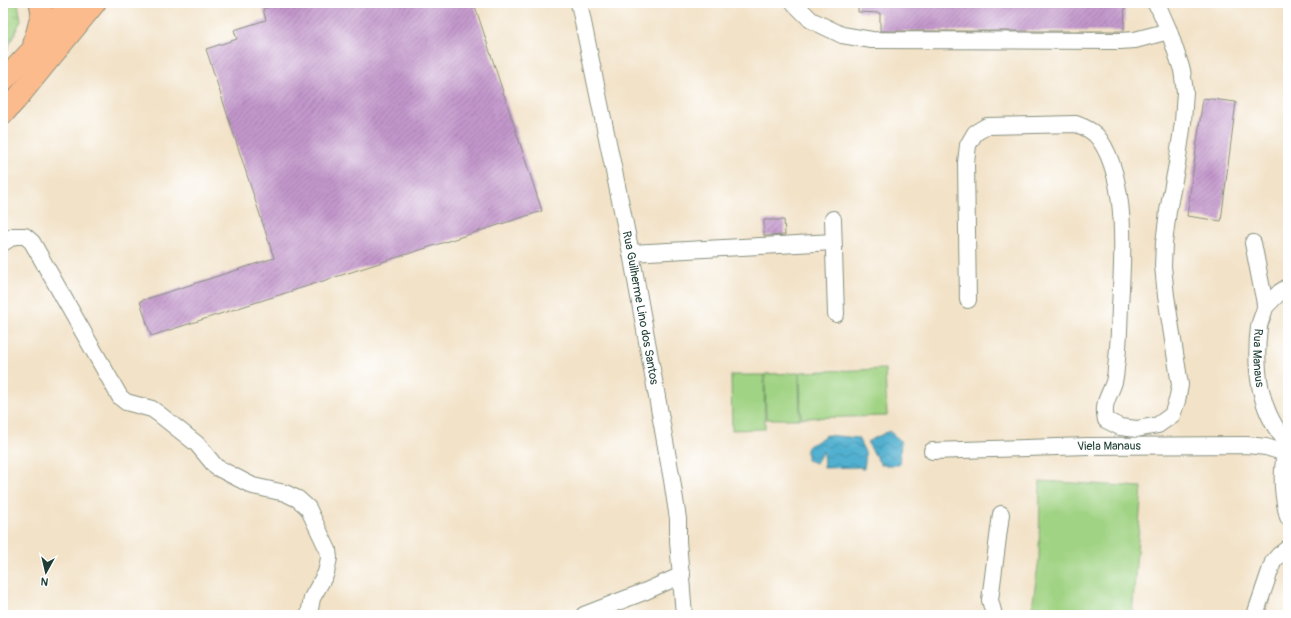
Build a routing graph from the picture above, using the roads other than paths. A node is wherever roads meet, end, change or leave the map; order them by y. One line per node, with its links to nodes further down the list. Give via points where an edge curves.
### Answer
1 (40, 3): 8 (main road, via 42,13)
2 (579, 3): 15 (street, Rua Guilherme Lino dos Santos)
3 (794, 3): 7 (street, via 811,20 842,34 872,40 1120,41 1135,40)
4 (1155, 3): 7 (street)
5 (60, 6): 6 (street, via 72,16); 8 (main road); 10 (street, via 46,47 29,71)
6 (93, 6): 10 (main road)
7 (1169, 31): 17 (street, via 1182,70 1185,92 1163,266 1180,385 1172,415 1158,425 1137,429 1120,427 1106,420 1104,405 1114,382 1118,346 1122,231 1117,182 1109,155 1100,139 1087,128 1076,124 1002,125 987,126 975,133 968,145 966,163)
8 (32, 50): 9 (main road)
9 (3, 82)
10 (9, 108)
11 (833, 219): 12 (street)
12 (833, 242): 15 (street); 19 (street)
13 (3, 243): 26 (street, via 14,236 25,236 32,242 120,397 126,402 159,414 197,444 216,467 253,486 285,493 298,499 308,508 328,550 329,558 326,573 312,598)
14 (1254, 243): 18 (street, Rua Manaus)
15 (631, 253): 25 (street, Rua Guilherme Lino dos Santos, via 672,480)
16 (1288, 287): 18 (street)
17 (968, 300)
18 (1265, 307): 20 (street, Rua Manaus, via 1259,325 1257,366 1264,402)
19 (836, 314)
20 (1287, 447): 21 (street, Viela Manaus, via 1247,444); 23 (street, via 1283,482)
21 (932, 451)
22 (1001, 514): 29 (street, via 990,600)
23 (1288, 517)
24 (1288, 548): 30 (street, via 1274,562)
25 (682, 575): 27 (street); 28 (street, Rua Guilherme Lino dos Santos)
26 (309, 615)
27 (584, 615)
28 (684, 615)
29 (994, 615)
30 (1255, 615)

